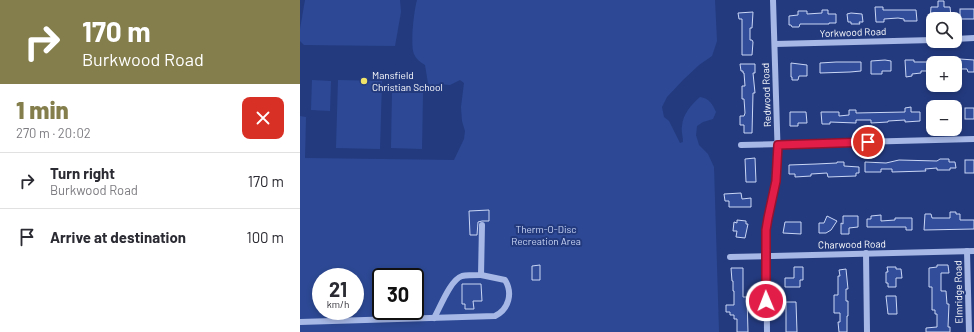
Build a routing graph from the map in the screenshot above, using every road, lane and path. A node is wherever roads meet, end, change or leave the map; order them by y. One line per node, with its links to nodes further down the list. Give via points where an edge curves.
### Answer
1 (773, 0): 5 (street, Redwood Road)
2 (974, 38): 3 (street)
3 (962, 39)
4 (926, 40): 5 (street, Yorkwood Road)
5 (774, 44): 8 (street, Redwood Road)
6 (974, 139): 8 (street)
7 (741, 145): 8 (street)
8 (778, 145): 13 (street, Redwood Road, via 776,181 768,218)
9 (482, 225): 15 (street)
10 (967, 251): 11 (street, Charwood Road); 12 (street, Charwood Road); 20 (street, Elmridge Road)
11 (974, 251)
12 (866, 253): 13 (street, Charwood Road); 19 (street)
13 (765, 256): 14 (street, Charwood Road); 18 (street, Redwood Road)
14 (730, 257)
15 (481, 275): 16 (street, via 462,276 457,279); 16 (street, via 505,280 508,285 509,299 502,312 495,316)
16 (434, 318): 17 (street)
17 (300, 322)
18 (767, 332)
19 (867, 332)
20 (969, 332)

